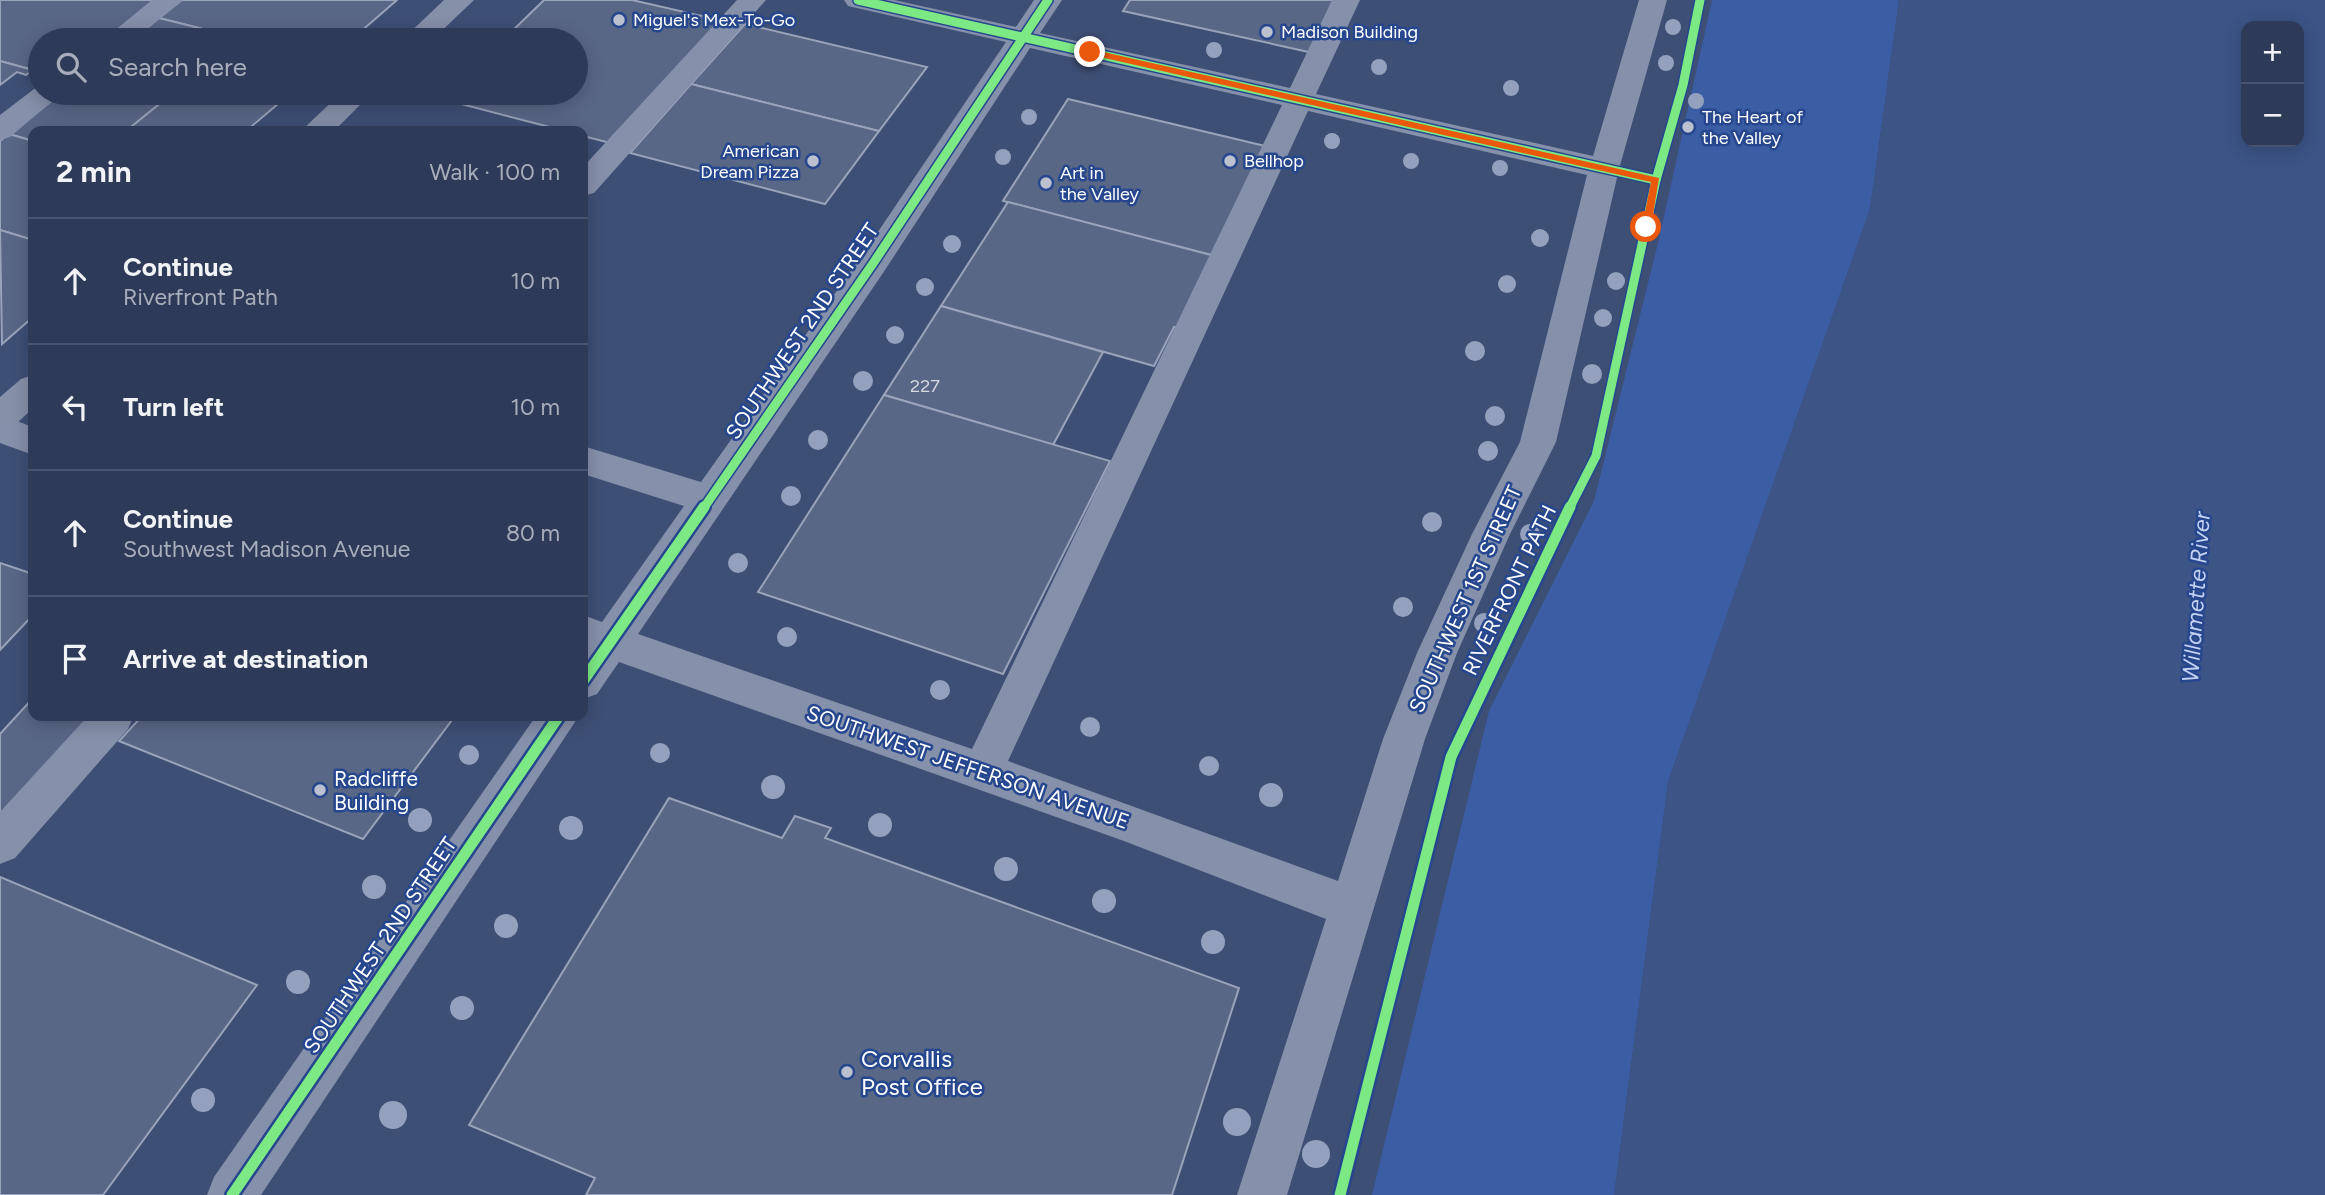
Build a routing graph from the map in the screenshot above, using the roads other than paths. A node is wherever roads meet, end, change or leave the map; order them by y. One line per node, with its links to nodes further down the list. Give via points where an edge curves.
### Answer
1 (169, 0): 8 (street)
2 (460, 0): 9 (highway)
3 (752, 0): 17 (street)
4 (858, 0): 10 (street)
5 (1048, 0): 10 (street, SOUTHWEST 2ND STREET)
6 (1346, 0): 11 (street)
7 (1653, 0): 16 (street, SOUTHWEST 1ST STREET)
8 (133, 28)
9 (429, 28)
10 (1022, 38): 11 (street); 23 (street, SOUTHWEST 2ND STREET)
11 (1298, 99): 16 (street); 28 (street)
12 (32, 105): 15 (street)
13 (345, 105): 14 (highway)
14 (322, 126)
15 (0, 130)
16 (1604, 169): 30 (street, SOUTHWEST 1ST STREET, via 1538,442 1437,653)
17 (588, 180)
18 (28, 393): 19 (highway)
19 (0, 418)
20 (0, 429): 21 (street)
21 (28, 439)
22 (588, 462): 23 (street)
23 (710, 499): 24 (street, SOUTHWEST 2ND STREET)
24 (596, 637): 25 (street, SOUTHWEST 2ND STREET); 28 (street, SOUTHWEST JEFFERSON AVENUE)
25 (588, 664)
26 (110, 721): 29 (street)
27 (556, 721): 31 (street, SOUTHWEST 2ND STREET)
28 (982, 772): 30 (street, SOUTHWEST JEFFERSON AVENUE)
29 (0, 843)
30 (1350, 907): 32 (street, SOUTHWEST 1ST STREET)
31 (232, 1195)
32 (1262, 1195)

